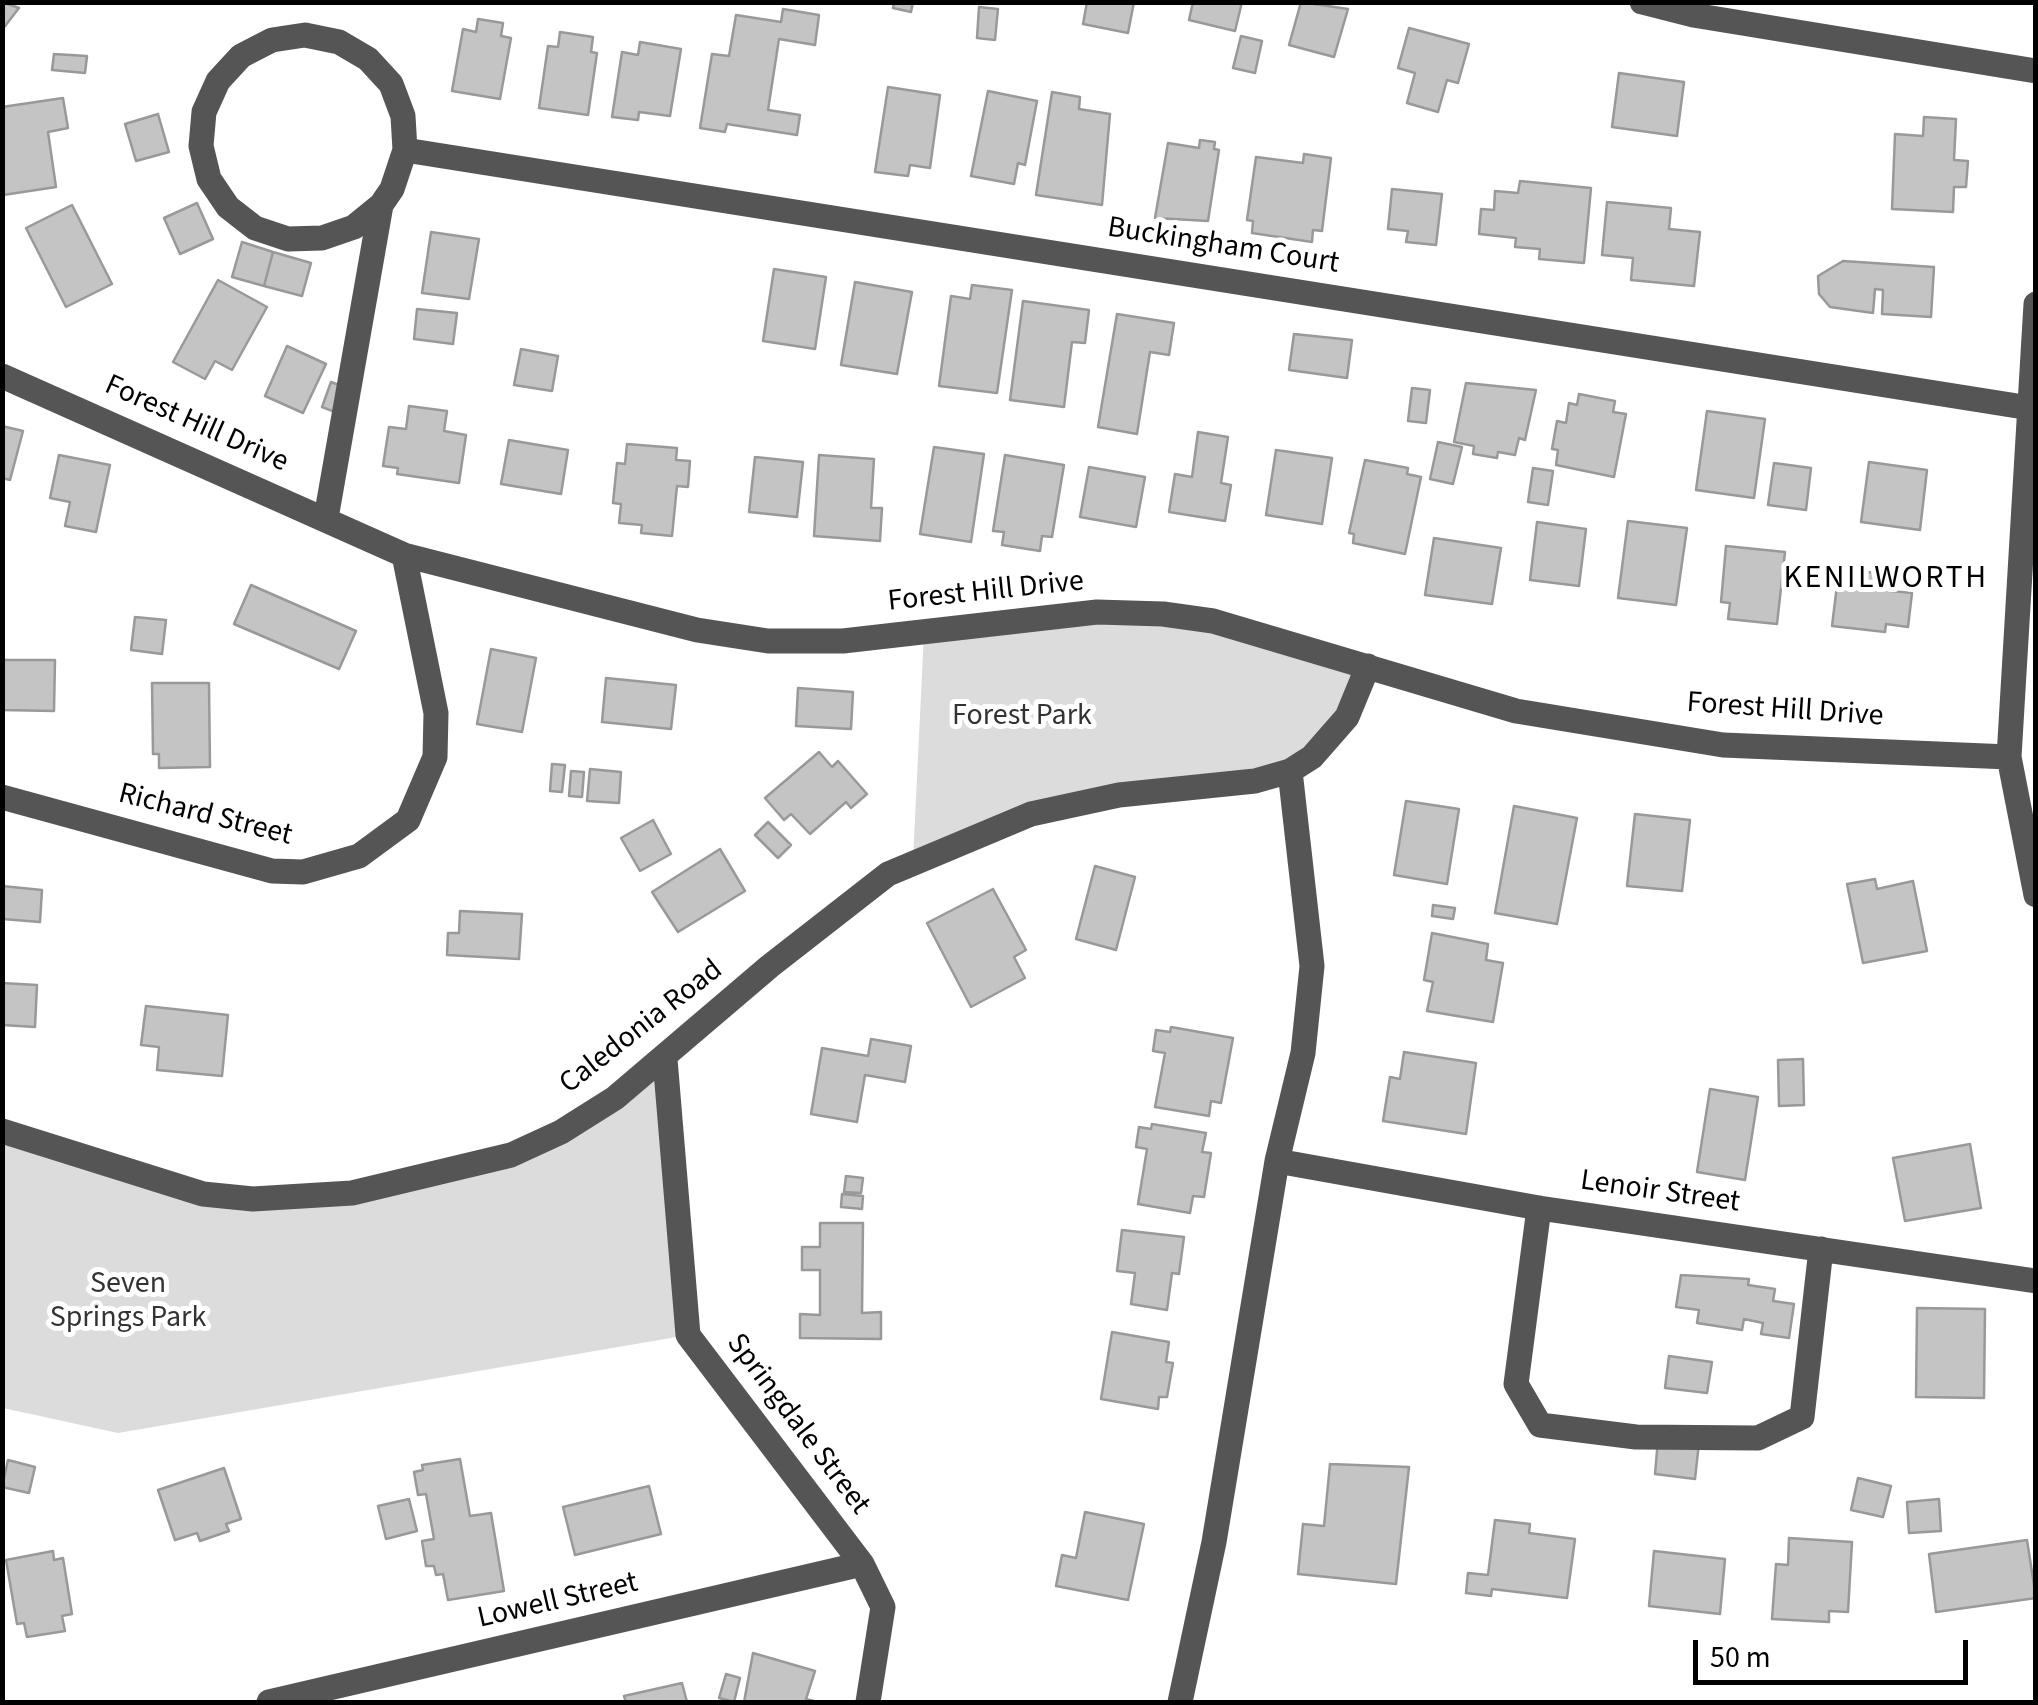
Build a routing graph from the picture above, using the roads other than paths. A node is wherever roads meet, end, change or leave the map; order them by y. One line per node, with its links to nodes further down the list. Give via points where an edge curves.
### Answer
1 (1642, 2): 2 (street)
2 (2036, 70)
3 (405, 150): 4 (street); 4 (street, via 403,116 391,84 368,58 339,42 305,35 272,40 241,56 218,81 204,112 201,146 209,178 228,208 255,228 288,239 322,238 354,227); 7 (street, Buckingham Court)
4 (380, 205): 8 (street)
5 (2036, 304): 7 (street)
6 (2, 376): 8 (street, Forest Hill Drive)
7 (2030, 408): 10 (street)
8 (326, 518): 9 (street, Forest Hill Drive)
9 (404, 555): 11 (street, Forest Hill Drive, via 697,630 768,641 843,641 1097,612 1163,614); 14 (street, Richard Street, via 436,713 435,756 408,820 359,856 303,872 272,871)
10 (2028, 640): 12 (street)
11 (1368, 666): 12 (street, Forest Hill Drive, via 1516,711 1722,745); 13 (street, Caledonia Road, via 1346,717 1312,757)
12 (2009, 757): 15 (street)
13 (1290, 771): 16 (street, Caledonia Road, via 1031,814 913,860 845,905); 18 (street, via 1312,966 1303,1052)
14 (2, 796)
15 (2036, 896)
16 (665, 1059): 17 (street, Caledonia Road, via 561,1132 511,1155 352,1193 252,1199 203,1194); 22 (street, Springdale Street, via 688,1335)
17 (2, 1131)
18 (1278, 1161): 19 (street, Lenoir Street); 25 (street)
19 (1538, 1208): 20 (street, Lenoir Street); 20 (street, via 1516,1384 1540,1425 1636,1437 1758,1438 1802,1416)
20 (1821, 1249): 21 (street, Lenoir Street)
21 (2036, 1281)
22 (862, 1564): 23 (street, Lowell Street); 24 (street, Springdale Street, via 883,1606)
23 (269, 1702)
24 (868, 1702)
25 (1180, 1702)

